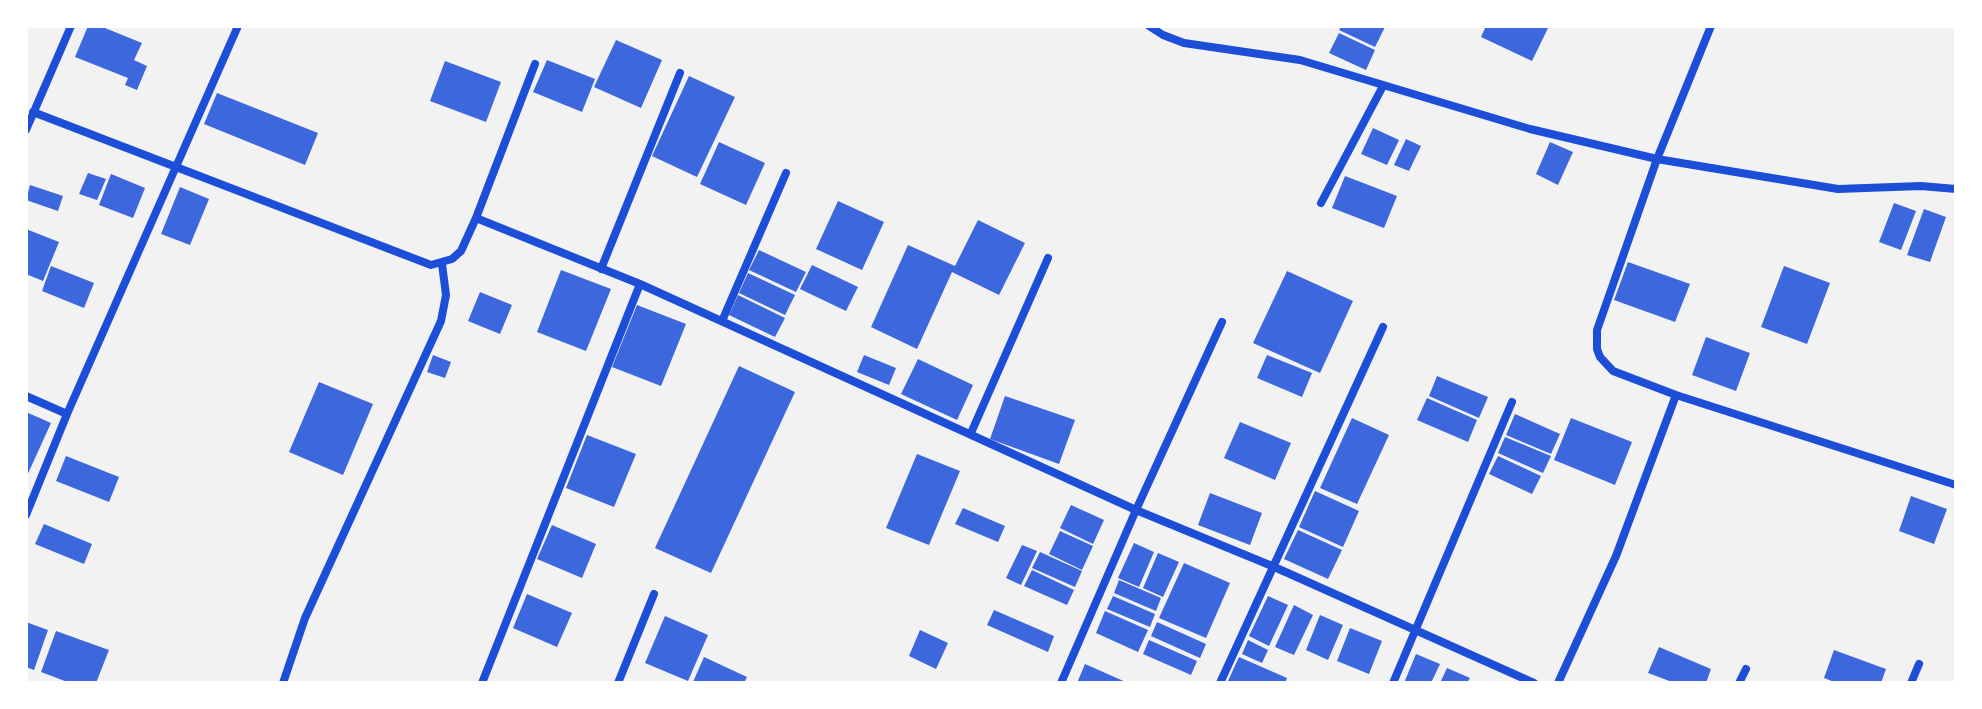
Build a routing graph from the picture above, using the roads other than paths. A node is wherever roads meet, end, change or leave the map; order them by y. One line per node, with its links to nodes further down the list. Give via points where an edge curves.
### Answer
1 (71, 26): 8 (street)
2 (238, 26): 11 (street)
3 (1149, 26): 7 (street, via 1184,43 1300,60)
4 (1711, 26): 10 (street)
5 (535, 64): 15 (street)
6 (680, 73): 18 (street)
7 (1383, 86): 10 (street); 14 (street)
8 (33, 112): 9 (street); 11 (street)
9 (26, 130)
10 (1657, 159): 13 (street, via 1838,189); 23 (street, via 1597,330 1597,349 1613,371)
11 (175, 168): 17 (street, via 418,262); 26 (street)
12 (786, 173): 20 (street)
13 (1956, 189)
14 (1321, 203)
15 (476, 218): 17 (street, via 461,251); 18 (street)
16 (1048, 258): 27 (street)
17 (442, 264): 36 (street, via 446,295 441,321 305,618)
18 (601, 269): 19 (street)
19 (640, 284): 20 (street); 37 (street)
20 (722, 321): 27 (street)
21 (1222, 322): 29 (street)
22 (1383, 327): 31 (street)
23 (1676, 395): 28 (street); 43 (street, via 1616,556)
24 (26, 396): 26 (street)
25 (1512, 402): 33 (street)
26 (67, 414): 30 (street)
27 (971, 433): 29 (street)
28 (1956, 485)
29 (1136, 510): 31 (street); 39 (street)
30 (26, 515)
31 (1272, 566): 33 (street); 40 (street)
32 (654, 594): 38 (street)
33 (1415, 632): 41 (street); 42 (street)
34 (1919, 664): 45 (street)
35 (1746, 669): 44 (street)
36 (283, 683)
37 (482, 683)
38 (618, 683)
39 (1061, 683)
40 (1220, 683)
41 (1393, 683)
42 (1534, 683)
43 (1558, 683)
44 (1739, 683)
45 (1911, 683)

